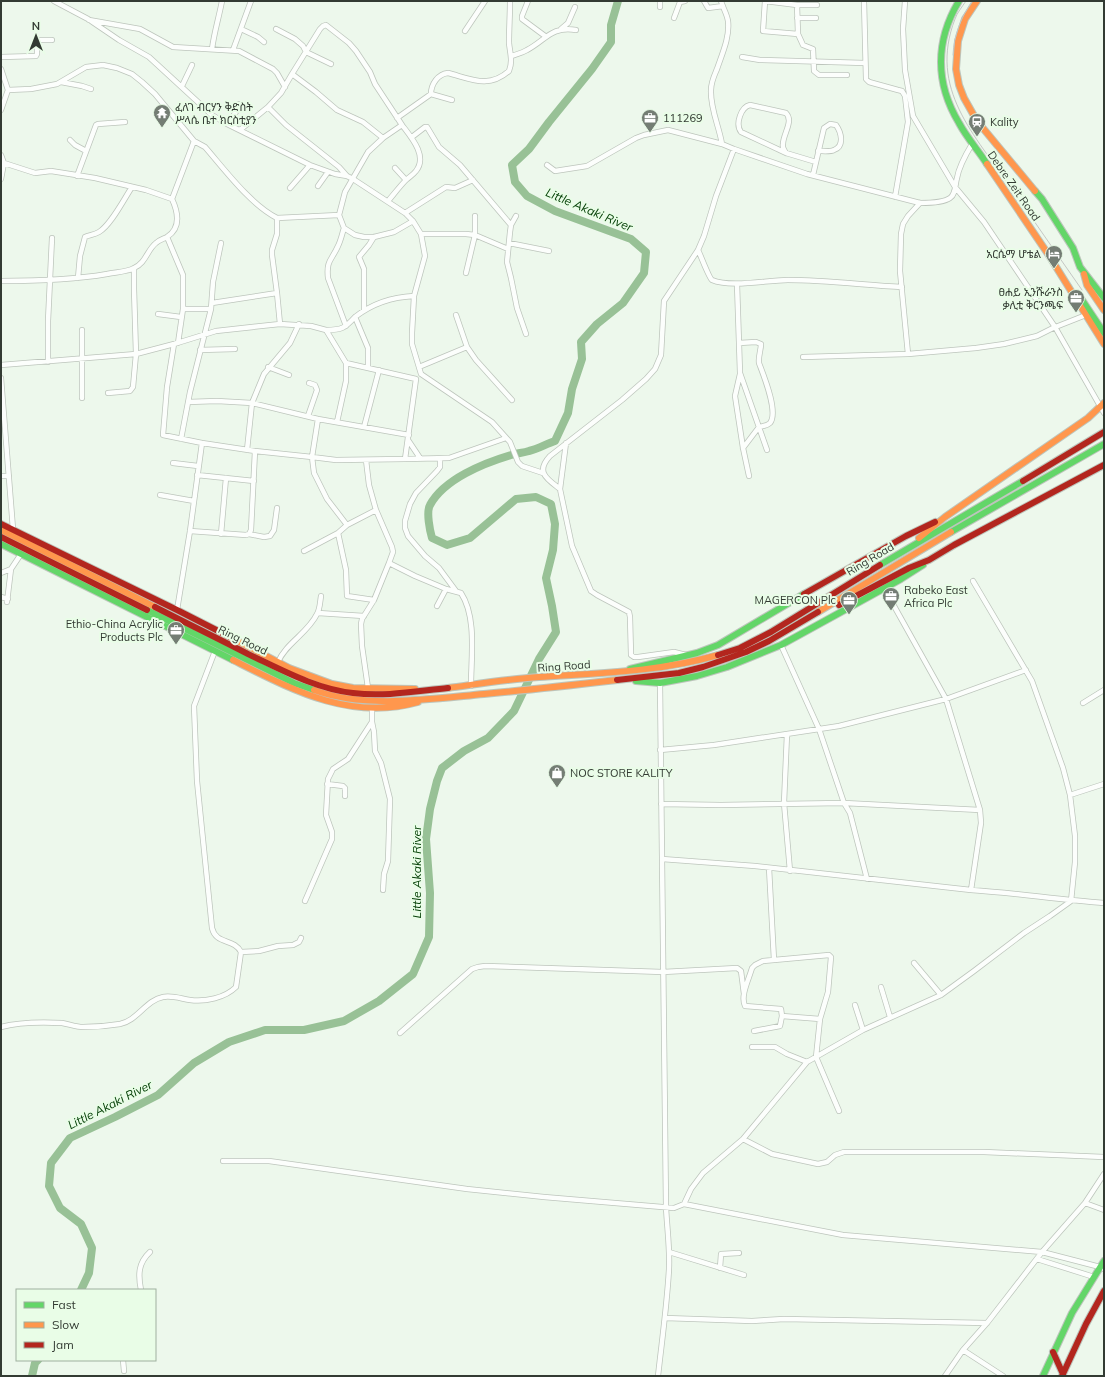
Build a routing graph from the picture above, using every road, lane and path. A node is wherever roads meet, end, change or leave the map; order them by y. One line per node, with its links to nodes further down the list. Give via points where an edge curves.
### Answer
1 (54, 1): 20 (street)
2 (222, 1): 30 (street)
3 (252, 1): 21 (street)
4 (485, 1): 25 (street)
5 (510, 1): 33 (street, via 509,45)
6 (528, 1): 27 (street, via 522,19)
7 (684, 1): 17 (street, via 680,2)
8 (704, 1): 13 (street, via 708,8)
9 (864, 1): 37 (street)
10 (905, 1): 53 (street, via 905,70)
11 (959, 1): 65 (main road, Debre Zeit Road, via 948,23 940,58 947,99)
12 (977, 1): 111 (main road, Debre Zeit Road, via 965,19 958,41 956,69 964,98 977,121 1042,199 1073,248)
13 (722, 4): 64 (street, via 728,20 728,32 711,91)
14 (818, 4): 15 (street)
15 (797, 5): 18 (street); 26 (street, via 765,1 763,30)
16 (575, 7): 23 (street, via 568,23)
17 (674, 18)
18 (797, 18): 19 (street); 26 (street)
19 (816, 18)
20 (88, 19): 30 (street, via 140,29 173,47); 44 (street, via 149,57)
21 (242, 28): 29 (street); 31 (street)
22 (276, 29): 32 (street, via 295,39)
23 (561, 29): 24 (street); 27 (street)
24 (576, 30)
25 (465, 31)
26 (798, 34): 36 (street, via 803,46 813,49)
27 (546, 36): 33 (street)
28 (52, 40): 34 (street, via 38,40 36,56)
29 (264, 42)
30 (212, 49): 31 (street)
31 (233, 50): 45 (street, via 273,69)
32 (306, 52): 38 (street); 41 (street); 54 (street, via 322,26 329,27 356,50)
33 (512, 56): 48 (street, via 509,71 497,80 479,81 445,73 436,79)
34 (1, 57)
35 (742, 57): 36 (street)
36 (813, 62): 37 (street); 42 (street, via 814,71 819,75)
37 (865, 63): 56 (street, via 866,79 902,92 905,96)
38 (331, 64)
39 (192, 65): 44 (street)
40 (1, 70): 47 (street)
41 (292, 74): 45 (street); 61 (street, via 337,110 363,122)
42 (847, 75)
43 (61, 82): 46 (street); 47 (street, via 30,89); 63 (street, via 81,69 92,66 109,66 132,74 155,94)
44 (182, 86): 57 (street, via 212,115)
45 (285, 87): 51 (street)
46 (91, 89)
47 (8, 90): 52 (street)
48 (431, 94): 49 (street); 54 (street)
49 (452, 100)
50 (239, 104): 57 (street)
51 (268, 107): 59 (street); 79 (street)
52 (1, 110)
53 (913, 116): 56 (street); 86 (street)
54 (397, 118): 58 (street)
55 (125, 122): 67 (street, via 96,125)
56 (908, 122): 88 (street)
57 (227, 124): 59 (street)
58 (402, 125): 60 (street); 61 (street)
59 (240, 130): 73 (street)
60 (412, 137): 82 (street, via 418,149 419,162 416,170); 83 (street, via 427,127 439,147)
61 (383, 138): 81 (street, via 368,152)
62 (70, 140): 67 (street)
63 (194, 141): 89 (street); 96 (street, via 205,147 255,203 266,213)
64 (722, 144): 66 (street); 74 (street, via 668,130 636,138 587,166 555,171)
65 (972, 144): 86 (street, via 957,176); 118 (main road, Debre Zeit Road)
66 (734, 149): 77 (street); 108 (street)
67 (86, 151): 78 (street)
68 (818, 151): 68 (street, via 824,128 830,124 836,125 841,137 838,148 828,152); 71 (street)
69 (786, 153): 69 (street, via 741,132 738,125 742,110 746,106 786,113 789,121 782,145); 71 (street)
70 (1, 155): 72 (street)
71 (816, 162): 77 (street)
72 (4, 163): 78 (street, via 35,173 51,172); 80 (street)
73 (310, 165): 76 (street); 87 (street)
74 (547, 165)
75 (395, 168): 82 (street)
76 (328, 172): 79 (street); 84 (street)
77 (814, 175): 88 (street)
78 (77, 176): 85 (street)
79 (347, 176): 81 (street)
80 (1, 179)
81 (353, 179): 90 (street); 93 (street, via 345,192)
82 (406, 180): 90 (street)
83 (473, 180): 92 (street, via 455,188 446,187); 98 (street)
84 (318, 186)
85 (132, 187): 89 (street); 113 (street, via 101,231 85,237)
86 (955, 187): 91 (street, via 949,199); 135 (street, via 984,222)
87 (290, 188)
88 (895, 196): 91 (street)
89 (172, 199): 102 (street, via 176,207 177,220 174,230)
90 (388, 201): 92 (street)
91 (920, 203): 117 (street, via 903,224 900,259)
92 (405, 213): 97 (street)
93 (339, 215): 96 (street); 99 (street)
94 (475, 216): 101 (street)
95 (516, 216): 98 (street)
96 (277, 218): 119 (street, via 277,234 272,256)
97 (413, 221): 100 (street); 103 (street, via 394,232)
98 (511, 225): 106 (street)
99 (344, 228): 103 (street, via 360,236); 134 (street, via 338,248 329,260 327,271)
100 (421, 234): 101 (street); 120 (street, via 425,256)
101 (475, 236): 107 (street); 112 (street)
102 (167, 237): 110 (street, via 154,245 144,260); 123 (street, via 183,275)
103 (374, 237): 125 (street, via 359,257 364,269)
104 (52, 238): 114 (street)
105 (221, 243): 122 (street)
106 (509, 243): 107 (street); 109 (street)
107 (508, 249): 139 (street, via 507,266)
108 (698, 250): 116 (street, via 710,279); 181 (street, via 664,301 660,355 655,369 622,400)
109 (549, 251)
110 (134, 268): 113 (street); 147 (street)
111 (1084, 272): 121 (main road); 126 (main road, via 1087,284)
112 (466, 273)
113 (78, 278): 114 (street)
114 (50, 280): 115 (street); 151 (street)
115 (1, 282)
116 (737, 284): 117 (street, via 789,280); 142 (street)
117 (902, 287): 148 (street)
118 (1070, 288): 129 (main road); 138 (main road, via 1082,299)
119 (277, 293): 122 (street); 132 (street)
120 (414, 296): 125 (street, via 378,302); 155 (street, via 412,344)
121 (1104, 298)
122 (212, 303): 124 (street)
123 (182, 309): 124 (street); 130 (street)
124 (211, 309): 140 (street)
125 (364, 310): 131 (street)
126 (1104, 310)
127 (158, 314): 130 (street)
128 (456, 315): 144 (street)
129 (1086, 315): 135 (street); 143 (main road)
130 (182, 317): 141 (street)
131 (355, 317): 134 (street); 156 (street, via 368,348)
132 (280, 324): 133 (street); 140 (street, via 216,331)
133 (299, 324): 137 (street); 154 (street, via 290,343)
134 (346, 326): 137 (street, via 337,330)
135 (1055, 327): 148 (street, via 1037,336 1004,344); 170 (street)
136 (82, 330): 150 (street)
137 (326, 330): 152 (street)
138 (1104, 333)
139 (526, 334)
140 (205, 335): 141 (street); 146 (street)
141 (176, 343): 147 (street); 179 (street, via 167,387 163,434)
142 (739, 343): 158 (street); 175 (street, via 761,344 759,360 768,387 772,419 766,426)
143 (1104, 344)
144 (468, 347): 155 (street); 166 (street, via 478,363)
145 (235, 349): 146 (street)
146 (200, 350): 168 (street)
147 (136, 354): 150 (street); 164 (street, via 132,391)
148 (908, 354): 149 (street)
149 (803, 357)
150 (82, 359): 151 (street); 165 (street)
151 (48, 362): 153 (street)
152 (346, 363): 156 (street); 173 (street, via 346,381)
153 (1, 365)
154 (268, 367): 160 (street); 169 (street)
155 (419, 367): 159 (street)
156 (368, 368): 157 (street)
157 (379, 370): 162 (street); 174 (street)
158 (740, 373): 175 (street); 183 (street, via 735,396)
159 (421, 374): 162 (street); 178 (street, via 492,422)
160 (289, 375)
161 (1, 378): 167 (street)
162 (416, 379): 177 (street)
163 (309, 383): 171 (street, via 315,385 317,390)
164 (108, 393)
165 (82, 398)
166 (512, 400)
167 (2, 402): 198 (street)
168 (188, 402): 169 (street); 179 (street)
169 (252, 403): 171 (street); 184 (street)
170 (1103, 407): 207 (main road)
171 (308, 416): 172 (street)
172 (318, 419): 173 (street); 187 (street)
173 (337, 422): 174 (street)
174 (364, 427): 177 (street)
175 (759, 427): 183 (street); 185 (street)
176 (1104, 432): 218 (main road, Ring Road)
177 (409, 437): 188 (street); 190 (street)
178 (506, 438): 189 (street, via 458,456); 195 (street, via 522,466)
179 (181, 439): 180 (street)
180 (202, 443): 184 (street); 194 (street)
181 (566, 443): 195 (street, via 546,460); 202 (street)
182 (1104, 444): 236 (main road, Ring Road, via 990,509)
183 (743, 448): 199 (street)
184 (247, 450): 186 (street)
185 (767, 450)
186 (255, 451): 187 (street); 201 (street)
187 (312, 457): 191 (street); 209 (street, via 314,473 327,499)
188 (420, 458): 189 (street); 190 (street)
189 (440, 458): 228 (street, via 440,467 416,493 410,504 405,528 416,546 439,568)
190 (405, 459): 191 (street)
191 (366, 460): 206 (street)
192 (173, 463): 194 (street)
193 (1104, 465): 221 (main road)
194 (198, 466): 196 (street)
195 (543, 473): 202 (street, via 545,478)
196 (197, 475): 200 (street); 204 (street)
197 (1, 476): 198 (street)
198 (9, 476): 210 (street)
199 (749, 476)
200 (226, 478): 201 (street); 214 (street)
201 (254, 481): 215 (street)
202 (560, 489): 239 (street, via 572,546 591,591 629,612 631,655 638,657 674,652)
203 (160, 495): 204 (street)
204 (194, 501): 212 (street)
205 (277, 508): 215 (street, via 274,530 270,536)
206 (376, 510): 209 (street); 222 (street, via 392,547 393,552)
207 (945, 517): 218 (main road); 239 (main road, via 842,572 735,636)
208 (1, 524): 210 (main road)
209 (347, 525): 213 (street)
210 (13, 529): 233 (main road)
211 (1, 530): 247 (main road, Ring Road, via 293,676 345,692 391,694)
212 (190, 531): 214 (street); 233 (street)
213 (338, 533): 219 (street); 231 (street, via 346,570 347,596)
214 (221, 534): 215 (street)
215 (250, 534)
216 (1, 537): 250 (main road, Ring Road, via 294,683 331,696 352,700)
217 (1, 544): 220 (main road)
218 (908, 549): 242 (main road, Ring Road, via 785,623 725,654 677,666)
219 (304, 551)
220 (21, 554): 223 (street); 238 (main road)
221 (929, 560): 226 (main road); 236 (main road)
222 (388, 563): 227 (street); 231 (street)
223 (11, 569): 224 (street); 230 (street, via 8,601)
224 (1, 573)
225 (973, 581): 241 (street)
226 (884, 588): 237 (main road); 249 (street)
227 (446, 589): 228 (street); 232 (street)
228 (456, 591): 245 (street, via 464,598 472,624)
229 (321, 596): 234 (street)
230 (1, 597)
231 (374, 600): 235 (street)
232 (437, 606)
233 (177, 610): 240 (main road)
234 (318, 613): 235 (street); 240 (street, via 312,623 281,655)
235 (364, 616): 246 (street, via 361,624 362,646)
236 (810, 618): 243 (main road, Ring Road, via 769,641 728,659 679,673)
237 (781, 645): 244 (main road, via 713,672); 254 (street)
238 (215, 651): 252 (main road, via 302,693 342,705); 275 (street, via 194,706 197,781 213,933 221,940 239,947)
239 (687, 656): 242 (main road)
240 (278, 662): 246 (main road, via 332,684)
241 (1026, 670): 249 (street); 259 (street, via 1063,768)
242 (620, 672): 245 (main road, Ring Road, via 512,680)
243 (622, 680): 244 (main road); 250 (main road, Ring Road)
244 (660, 683): 256 (street)
245 (471, 686): 247 (main road, Ring Road)
246 (368, 688): 247 (main road)
247 (425, 690)
248 (1104, 690): 251 (street)
249 (946, 699): 254 (street); 264 (street)
250 (425, 700): 252 (main road, via 401,706)
251 (1083, 702)
252 (372, 708): 253 (street)
253 (372, 722): 257 (street, via 348,759 333,769); 269 (street, via 375,750 390,799 388,861)
254 (819, 729): 255 (street); 262 (street)
255 (787, 734): 256 (street); 261 (street)
256 (660, 750): 263 (street)
257 (327, 784): 260 (street, via 343,786); 271 (street, via 326,815 332,839)
258 (1104, 784): 259 (street)
259 (1070, 794): 272 (street, via 1075,836)
260 (345, 796)
261 (784, 803): 262 (street); 263 (street); 267 (street)
262 (844, 803): 264 (street); 268 (street, via 850,813)
263 (661, 804): 265 (street)
264 (980, 810): 270 (street, via 981,823)
265 (662, 859): 266 (street); 278 (street)
266 (770, 868): 267 (street); 276 (street)
267 (790, 871): 268 (street)
268 (867, 879): 270 (street)
269 (383, 890)
270 (971, 890): 272 (street)
271 (305, 901)
272 (1071, 901): 273 (street); 281 (street)
273 (1104, 903)
274 (301, 938): 275 (street, via 293,945)
275 (241, 952): 286 (street, via 236,987 212,999 162,997 121,1024 83,1027 60,1023)
276 (774, 960): 280 (street, via 763,961 752,968); 285 (street, via 830,955 828,992)
277 (914, 963): 281 (street)
278 (663, 972): 280 (street, via 737,968 741,971); 289 (street, via 478,967); 300 (street)
279 (881, 987): 284 (street)
280 (744, 994): 283 (street, via 745,1006 781,1009)
281 (941, 995): 284 (street)
282 (855, 1004): 287 (street)
283 (782, 1016): 285 (street); 288 (street, via 780,1026)
284 (890, 1017): 287 (street)
285 (820, 1019): 291 (street)
286 (1, 1027)
287 (863, 1030): 291 (street)
288 (754, 1031)
289 (400, 1033)
290 (752, 1047): 292 (street, via 775,1047)
291 (816, 1057): 292 (street); 293 (street)
292 (807, 1062): 294 (street)
293 (839, 1111)
294 (744, 1139): 295 (street, via 772,1154 818,1164 844,1152 984,1152); 299 (street, via 703,1173)
295 (1104, 1157)
296 (223, 1161): 300 (street, via 269,1161 467,1189)
297 (1104, 1174): 298 (street)
298 (1085, 1203): 301 (street); 304 (street)
299 (684, 1204): 300 (street, via 674,1208); 304 (street, via 843,1235)
300 (666, 1207): 303 (street)
301 (1104, 1210)
302 (150, 1252): 312 (street, via 141,1264)
303 (669, 1252): 308 (street); 314 (street)
304 (1042, 1252): 306 (street); 309 (street)
305 (739, 1253): 308 (street, via 720,1254)
306 (1037, 1259): 311 (street); 315 (street)
307 (1104, 1261): 309 (main road)
308 (720, 1268): 310 (street)
309 (1102, 1268): 311 (main road)
310 (744, 1275)
311 (1094, 1277): 317 (main road)
312 (141, 1289)
313 (1104, 1291): 326 (main road)
314 (665, 1318): 315 (street); 321 (street)
315 (987, 1323): 316 (street)
316 (964, 1350): 322 (street); 323 (street)
317 (1052, 1352): 319 (main road); 326 (main road)
318 (123, 1361): 320 (street)
319 (1046, 1368): 324 (street); 325 (main road)
320 (124, 1371)
321 (658, 1376)
322 (945, 1376)
323 (1004, 1376)
324 (1039, 1376)
325 (1043, 1376)
326 (1063, 1376)

